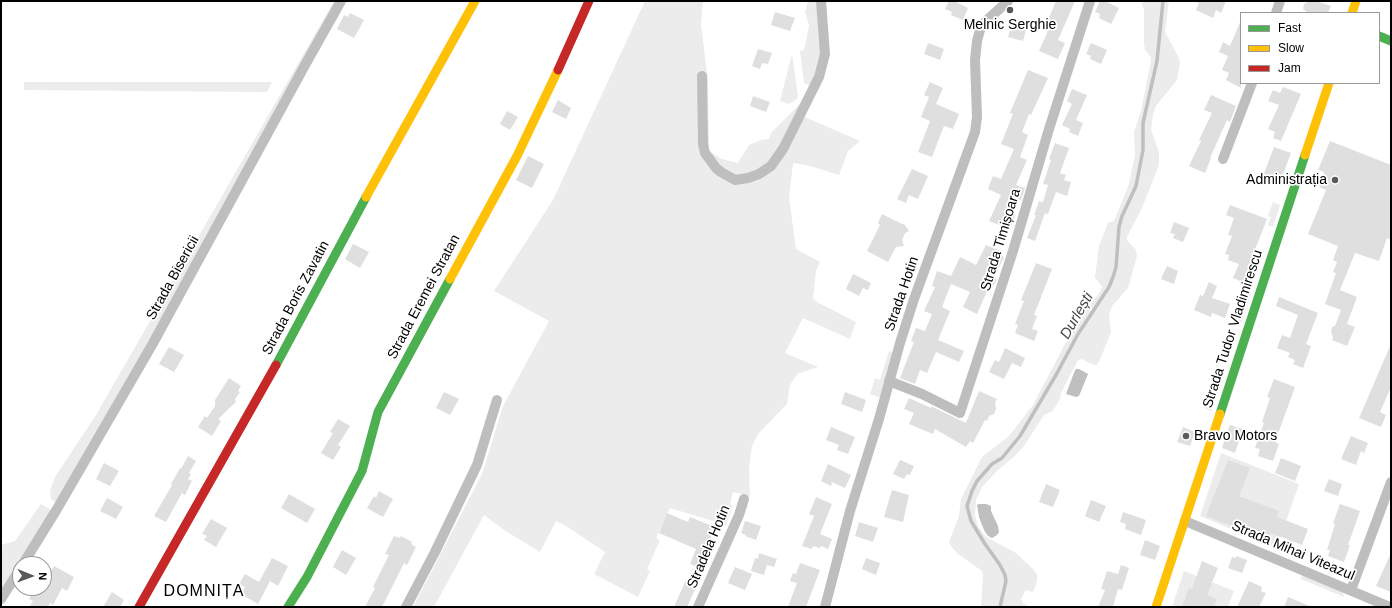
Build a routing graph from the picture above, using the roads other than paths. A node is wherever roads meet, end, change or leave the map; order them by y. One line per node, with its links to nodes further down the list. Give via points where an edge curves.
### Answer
1 (341, 1): 22 (street, Strada Bisericii, via 152,345)
2 (475, 1): 26 (street, Strada Boris Zavatin, via 389,154 262,392)
3 (589, 1): 27 (street, Strada Eremei Stratan, via 517,156 378,412 362,472 307,577)
4 (821, 1): 13 (street, via 824,54 819,77 783,149 771,166 759,174 735,180 716,168 706,153 703,144)
5 (1008, 1): 17 (street, Strada Hotin, via 980,30 975,60 975,132 914,299)
6 (1090, 1): 17 (street, Strada Timișoara, via 960,413)
7 (1280, 1): 9 (street)
8 (1356, 1): 10 (street)
9 (1276, 12)
10 (1352, 12)
11 (1380, 36): 12 (street)
12 (1391, 41)
13 (702, 76)
14 (1252, 84): 16 (street)
15 (1329, 84): 21 (street, Strada Tudor Vladimirescu)
16 (1223, 159)
17 (889, 381): 30 (street, Strada Hotin, via 850,511)
18 (497, 400): 28 (street, via 477,464)
19 (1391, 482): 24 (street)
20 (744, 498): 29 (street, Stradela Hotin, via 739,515)
21 (1185, 521): 24 (street, Strada Mihai Viteazul); 31 (street, Strada Tudor Vladimirescu)
22 (28, 556)
23 (12, 582): 25 (street)
24 (1351, 590): 32 (street, Strada Mihai Viteazul)
25 (1, 599)
26 (139, 607)
27 (288, 607)
28 (406, 607)
29 (698, 607)
30 (825, 607)
31 (1156, 607)
32 (1390, 607)

